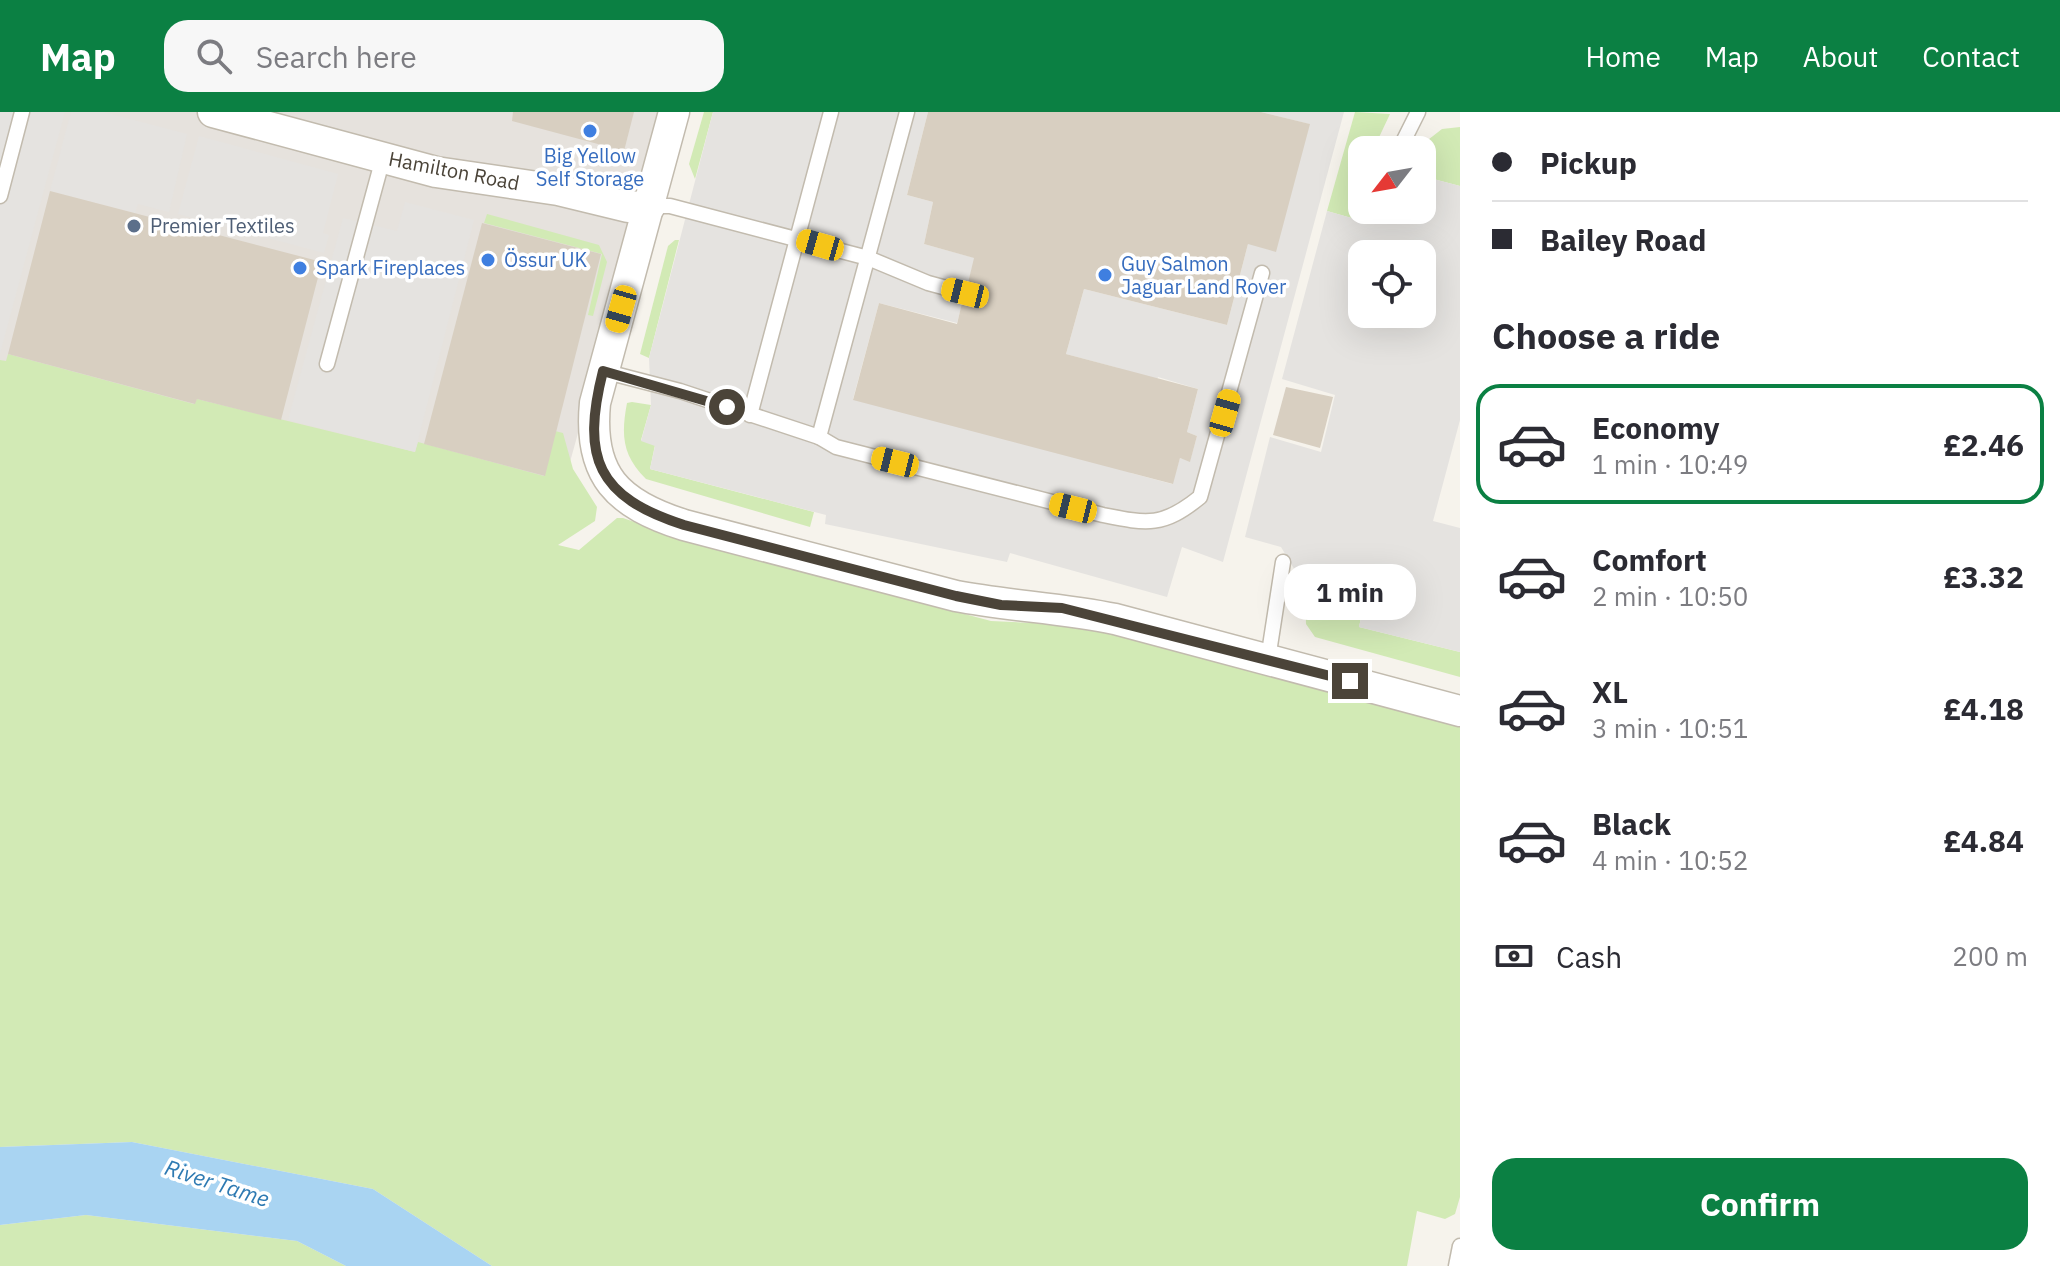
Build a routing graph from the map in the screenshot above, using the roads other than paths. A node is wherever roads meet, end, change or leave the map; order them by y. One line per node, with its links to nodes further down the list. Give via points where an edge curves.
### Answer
1 (22, 112): 9 (lane)
2 (213, 112): 8 (street, Hamilton Road)
3 (674, 112): 10 (street)
4 (831, 112): 11 (lane)
5 (907, 112): 12 (lane)
6 (1418, 112): 7 (lane)
7 (1406, 136)
8 (383, 158): 10 (street, Hamilton Road, via 628,207); 15 (lane)
9 (0, 196)
10 (650, 206): 11 (lane, via 670,206); 16 (street)
11 (797, 238): 12 (lane); 17 (lane)
12 (868, 258): 14 (lane); 18 (lane)
13 (1262, 273): 18 (lane, via 1200,497 1163,521 1145,524 1103,515 836,447)
14 (965, 293)
15 (327, 364)
16 (603, 371): 17 (lane); 20 (street, via 593,427 597,457 616,490 643,511 956,596 1062,608)
17 (750, 415): 18 (lane)
18 (819, 437)
19 (1283, 562): 20 (lane)
20 (1268, 659): 21 (street)
21 (1460, 711)
22 (1460, 1246): 23 (lane)
23 (1456, 1266)

